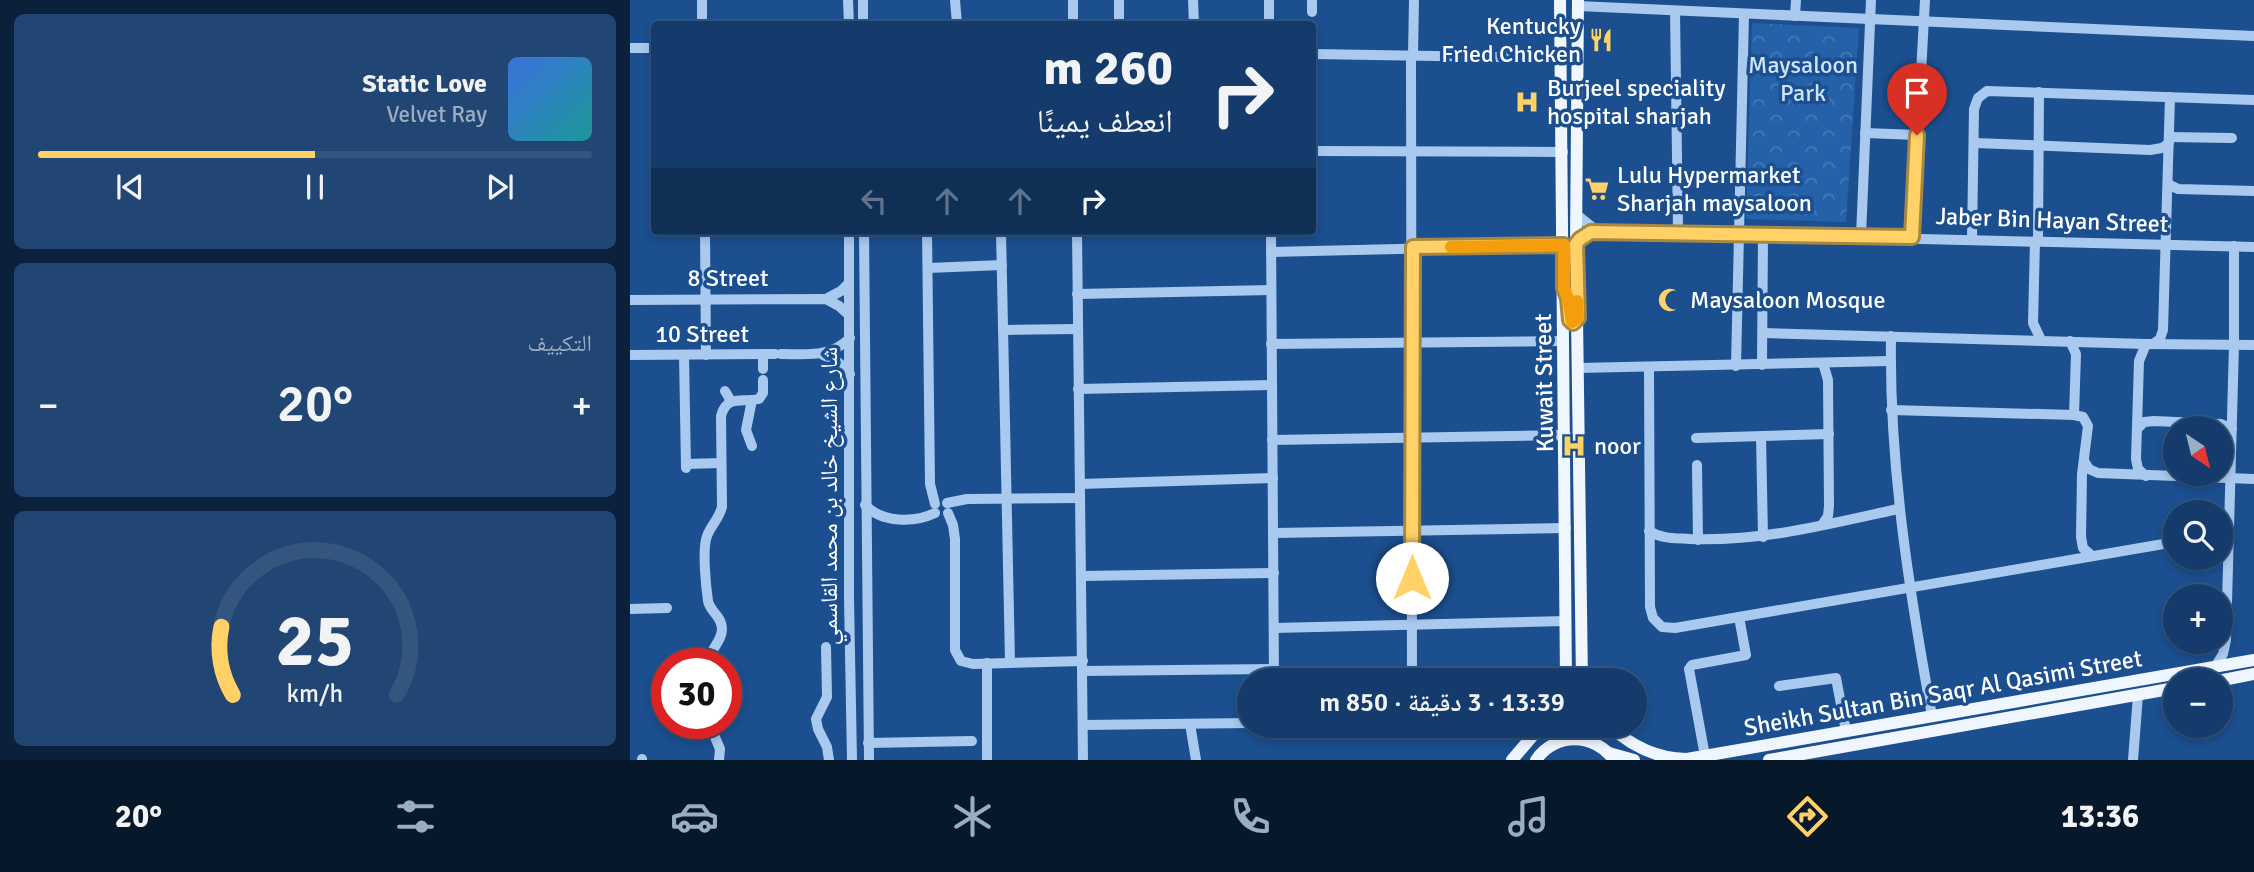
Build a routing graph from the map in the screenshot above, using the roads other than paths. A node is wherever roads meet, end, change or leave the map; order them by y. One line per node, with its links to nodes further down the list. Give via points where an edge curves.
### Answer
1 (702, 0): 24 (street)
2 (848, 0): 25 (street)
3 (863, 0): 26 (street)
4 (955, 0): 27 (street)
5 (1073, 0): 28 (street)
6 (1119, 0): 29 (street)
7 (1193, 0): 30 (street)
8 (1269, 0): 31 (street)
9 (1312, 0): 19 (street)
10 (1414, 0): 36 (street)
11 (1560, 0): 37 (main road, Kuwait Street)
12 (1742, 0): 20 (street)
13 (1796, 0): 21 (street)
14 (1871, 0): 22 (street)
15 (1925, 0): 23 (street)
16 (1578, 3): 17 (street); 52 (main road, Kuwait Street)
17 (1642, 4): 18 (street)
18 (1675, 11): 20 (street); 54 (street)
19 (1312, 12)
20 (1743, 14): 21 (street); 55 (street)
21 (1795, 16): 22 (street)
22 (1870, 19): 23 (street); 41 (street)
23 (1924, 20): 32 (street); 42 (street)
24 (702, 21)
25 (849, 21)
26 (863, 21)
27 (957, 21)
28 (1073, 21)
29 (1119, 21)
30 (1194, 21)
31 (1269, 21)
32 (2254, 36)
33 (630, 48): 34 (street)
34 (651, 48)
35 (1316, 54): 36 (street)
36 (1412, 55): 37 (street); 48 (street)
37 (1561, 58): 49 (main road, Kuwait Street)
38 (2039, 92): 39 (street); 45 (street, via 1992,90 1982,94 1974,109); 46 (street)
39 (2170, 97): 40 (street); 44 (street)
40 (2254, 100)
41 (1865, 133): 42 (street); 64 (street)
42 (1917, 135): 65 (street)
43 (2232, 138): 44 (street)
44 (2169, 140): 46 (street, via 2162,148 2150,150); 50 (street)
45 (1975, 143): 46 (street); 66 (street)
46 (2039, 145): 67 (street)
47 (1316, 151): 48 (street)
48 (1412, 151): 49 (street); 71 (street)
49 (1563, 152): 68 (main road, Kuwait Street)
50 (2168, 184): 51 (street, via 2182,189); 69 (street)
51 (2254, 191)
52 (1577, 215): 53 (street); 68 (main road, Kuwait Street)
53 (1597, 231): 54 (street, Jaber Bin Hayan Street); 68 (street)
54 (1678, 232): 55 (street, Jaber Bin Hayan Street)
55 (1738, 233): 56 (street, Jaber Bin Hayan Street); 106 (street)
56 (1763, 234): 64 (street, Jaber Bin Hayan Street); 87 (street)
57 (705, 235): 81 (street)
58 (849, 235): 76 (street, شارع الشيخ خالد بن محمد القاسمي)
59 (864, 235): 140 (street, شارع الشيخ خالد بن محمد القاسمي)
60 (927, 235): 75 (street)
61 (1001, 235): 74 (street)
62 (1077, 235): 79 (street)
63 (1271, 235): 73 (street)
64 (1861, 236): 65 (street, Jaber Bin Hayan Street)
65 (1912, 237): 66 (street, Jaber Bin Hayan Street)
66 (1972, 239): 67 (street, Jaber Bin Hayan Street)
67 (2037, 241): 69 (street, Jaber Bin Hayan Street); 90 (street, via 2033,323)
68 (1570, 244): 71 (street); 77 (main road, Kuwait Street); 84 (main road, Kuwait Street)
69 (2167, 244): 70 (street, Jaber Bin Hayan Street); 95 (street, via 2164,330 2160,339)
70 (2234, 246): 72 (street, Jaber Bin Hayan Street); 96 (street)
71 (1413, 247): 73 (street); 93 (street)
72 (2254, 247)
73 (1271, 252): 78 (street)
74 (1002, 265): 75 (street); 86 (street)
75 (928, 268): 141 (street, via 930,484)
76 (848, 284): 82 (street); 83 (street, شارع الشيخ خالد بن محمد القاسمي)
77 (1564, 288): 84 (main road, via 1571,322); 91 (main road, Kuwait Street)
78 (1271, 290): 79 (street); 94 (street)
79 (1077, 294): 85 (street)
80 (630, 299): 81 (street, 8 Street)
81 (706, 299): 82 (street, 8 Street); 102 (street)
82 (827, 299): 83 (street)
83 (849, 316): 89 (street, شارع الشيخ خالد بن محمد القاسمي)
84 (1578, 318): 108 (main road, Kuwait Street)
85 (1077, 329): 86 (street); 113 (street)
86 (1003, 330): 139 (street)
87 (1763, 333): 88 (street); 105 (street)
88 (1891, 336): 90 (street); 103 (street)
89 (850, 338): 99 (street, 10 Street, via 838,349); 110 (street, شارع الشيخ خالد بن محمد القاسمي)
90 (2041, 340): 92 (street)
91 (1563, 341): 93 (street); 123 (main road, Kuwait Street)
92 (2070, 341): 95 (street); 118 (street, via 2076,354)
93 (1413, 342): 94 (street); 125 (street)
94 (1271, 344): 112 (street)
95 (2149, 344): 96 (street); 121 (street, via 2139,360)
96 (2234, 344): 97 (street); 119 (street)
97 (2254, 345)
98 (763, 354): 99 (street, 10 Street); 102 (street, 10 Street); 109 (street)
99 (822, 354): 110 (street)
100 (630, 355): 101 (street, 10 Street)
101 (684, 355): 102 (street, 10 Street); 130 (street, via 686,466)
102 (706, 355)
103 (1890, 361): 104 (street); 117 (street)
104 (1823, 363): 105 (street); 122 (street, via 1829,380)
105 (1762, 365): 106 (street)
106 (1736, 366): 107 (street)
107 (1649, 367): 108 (street); 148 (street)
108 (1579, 368): 178 (main road, Kuwait Street)
109 (763, 369)
110 (850, 374): 159 (street, شارع الشيخ خالد بن محمد القاسمي)
111 (764, 380): 115 (street, via 761,396)
112 (1272, 385): 113 (street); 127 (street)
113 (1078, 389): 137 (street)
114 (725, 391): 116 (street)
115 (752, 400): 116 (street); 128 (street, via 746,430)
116 (731, 401): 130 (street, via 721,416)
117 (1891, 410): 118 (street); 143 (street)
118 (2074, 415): 129 (street, via 2083,417 2088,426)
119 (2232, 416)
120 (2163, 421): 121 (street, via 2144,422)
121 (2137, 429): 132 (street, via 2136,464)
122 (1829, 434): 124 (street); 145 (street, via 1829,511)
123 (1566, 435): 125 (street); 146 (main road, Kuwait Street)
124 (1762, 436): 126 (street); 151 (street)
125 (1413, 437): 127 (street); 147 (street)
126 (1696, 438)
127 (1272, 440): 134 (street)
128 (752, 446)
129 (2084, 461): 132 (street, via 2093,472); 154 (street, via 2081,537 2083,548)
130 (722, 463): 168 (street, via 722,508 705,544 708,602 722,629)
131 (1697, 465): 152 (street)
132 (2146, 476): 133 (street)
133 (2163, 476)
134 (1273, 478): 137 (street); 150 (street)
135 (2233, 478): 136 (street)
136 (2254, 479)
137 (1080, 484): 138 (street)
138 (1080, 498): 139 (street); 157 (street)
139 (1005, 500): 142 (street, via 967,499); 171 (street)
140 (865, 505): 144 (street); 149 (street, شارع الشيخ خالد بن محمد القاسمي)
141 (935, 508): 142 (street, via 941,501); 144 (street, via 912,519)
142 (947, 508): 170 (street, via 955,539 957,656 967,663)
143 (1898, 509): 145 (street); 158 (street)
144 (888, 518): 149 (street)
145 (1822, 525): 151 (street)
146 (1566, 528): 147 (street); 163 (main road, Kuwait Street)
147 (1412, 531): 150 (street); 164 (street)
148 (1649, 531): 152 (street, via 1666,538); 162 (street, via 1650,607 1656,623 1668,629)
149 (865, 533): 165 (street, شارع الشيخ خالد بن محمد القاسمي)
150 (1273, 533): 156 (street)
151 (1763, 537): 152 (street)
152 (1698, 540)
153 (2163, 544): 154 (street)
154 (2092, 556): 158 (street)
155 (2225, 570): 173 (street, via 2225,647)
156 (1274, 573): 157 (street); 166 (street)
157 (1082, 576): 172 (street)
158 (1908, 586): 162 (street); 184 (street)
159 (849, 598): 165 (street, via 855,626); 204 (street, شارع الشيخ خالد بن محمد القاسمي)
160 (667, 608): 161 (street)
161 (630, 609)
162 (1739, 617): 200 (street, via 1746,655 1692,664 1689,669)
163 (1566, 621): 164 (street); 177 (main road, Kuwait Street)
164 (1413, 625): 166 (street); 176 (street)
165 (867, 626): 198 (street, شارع الشيخ خالد بن محمد القاسمي)
166 (1274, 628): 175 (street)
167 (826, 647): 203 (street, via 827,697 816,719)
168 (713, 648)
169 (2254, 660): 173 (main road, Sheikh Sultan Bin Saqr Al Qasimi Street)
170 (987, 663): 171 (street); 206 (street)
171 (1010, 663): 172 (street)
172 (1083, 666): 174 (street); 188 (street)
173 (2215, 667): 184 (main road, Sheikh Sultan Bin Saqr Al Qasimi Street)
174 (1237, 668)
175 (1274, 668)
176 (1412, 668)
177 (1566, 668)
178 (1582, 668)
179 (2254, 674): 180 (main road)
180 (2233, 678)
181 (1779, 686): 189 (street, via 1836,678)
182 (2163, 690): 183 (main road, Sheikh Sultan Bin Saqr Al Qasimi Street)
183 (2138, 695): 195 (main road, Sheikh Sultan Bin Saqr Al Qasimi Street); 214 (street)
184 (1932, 716): 185 (main road, Sheikh Sultan Bin Saqr Al Qasimi Street)
185 (1916, 719): 189 (main road, Sheikh Sultan Bin Saqr Al Qasimi Street); 195 (main road, via 1886,729)
186 (1237, 723): 187 (street)
187 (1190, 724): 188 (street); 208 (street)
188 (1083, 725): 207 (street)
189 (1846, 731): 200 (main road, Sheikh Sultan Bin Saqr Al Qasimi Street)
190 (1531, 738): 209 (main road)
191 (1556, 738): 199 (main road)
192 (1591, 738): 197 (main road)
193 (1625, 738): 212 (main road, Sheikh Sultan Bin Saqr Al Qasimi Street, via 1646,752)
194 (716, 739): 202 (street)
195 (1886, 739): 213 (main road, Sheikh Sultan Bin Saqr Al Qasimi Street)
196 (972, 741): 198 (street)
197 (1592, 741): 199 (main road, via 1577,738); 201 (main road)
198 (868, 743): 205 (street, شارع الشيخ خالد بن محمد القاسمي)
199 (1547, 748): 210 (main road)
200 (1705, 756): 212 (main road, Sheikh Sultan Bin Saqr Al Qasimi Street)
201 (1612, 757): 211 (main road)
202 (719, 760)
203 (829, 760)
204 (852, 760)
205 (869, 760)
206 (987, 760)
207 (1083, 760)
208 (1196, 760)
209 (1512, 760)
210 (1536, 760)
211 (1634, 760)
212 (1683, 760)
213 (1769, 760)
214 (2133, 760)

